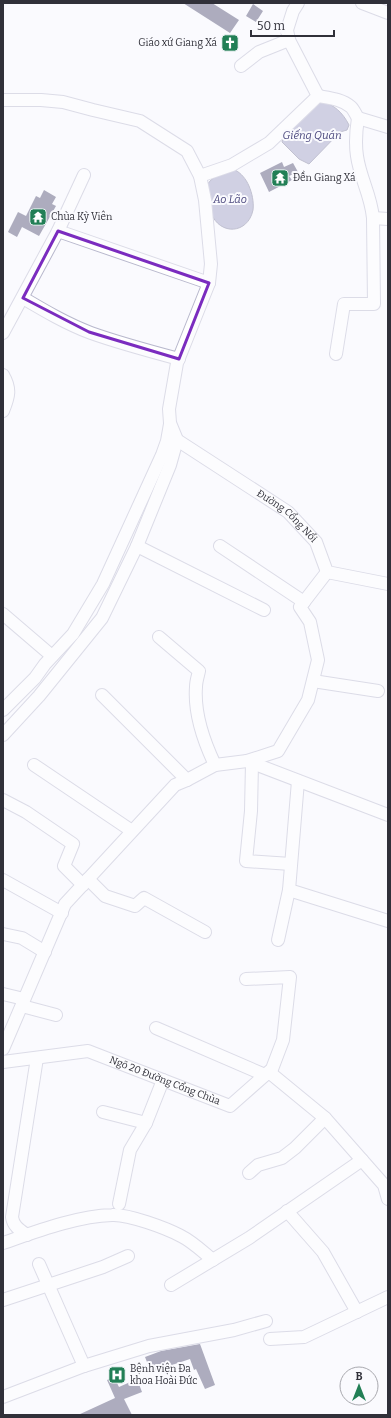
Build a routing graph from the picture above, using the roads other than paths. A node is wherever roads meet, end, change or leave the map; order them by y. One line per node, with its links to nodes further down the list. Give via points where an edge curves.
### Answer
1 (298, 3): 4 (street, via 287,30)
2 (362, 3): 3 (street)
3 (388, 13)
4 (289, 40): 5 (street, via 258,52); 6 (street)
5 (241, 66)
6 (318, 96): 8 (street, via 338,100 351,108); 11 (street, via 269,143 232,165)
7 (3, 100): 11 (street, via 63,102 140,121 187,151)
8 (358, 118): 9 (street); 12 (street, via 357,156 372,204)
9 (388, 127)
10 (84, 175): 14 (street)
11 (200, 176): 15 (street, via 211,264)
12 (373, 218): 13 (street); 18 (street, via 374,304 344,304)
13 (388, 219)
14 (58, 231): 15 (street); 16 (street)
15 (209, 283): 19 (street)
16 (23, 298): 17 (street); 19 (street, via 53,316 89,332 143,350)
17 (3, 333)
18 (336, 354)
19 (179, 358): 22 (street)
20 (3, 375): 21 (street, via 8,384 9,397)
21 (3, 411)
22 (170, 423): 23 (street); 32 (street, via 162,455 103,584 73,634)
23 (177, 440): 24 (street, via 170,465); 26 (street, Đường Cổng Nổi, via 288,512 316,542)
24 (137, 546): 29 (street); 37 (street, via 102,618 39,696)
25 (220, 546): 28 (street)
26 (327, 572): 27 (street); 28 (street)
27 (388, 584)
28 (304, 602): 33 (street, via 300,607 310,622 318,660)
29 (264, 610)
30 (3, 614): 32 (street)
31 (159, 637): 40 (street, via 199,671 196,686 197,708 205,744)
32 (52, 656): 36 (street, via 35,678)
33 (313, 681): 34 (street); 38 (street, via 308,700 278,751)
34 (378, 691)
35 (102, 695): 41 (street)
36 (3, 710)
37 (3, 735)
38 (250, 762): 40 (street); 42 (street); 46 (street, via 251,811 246,861)
39 (34, 765): 45 (street)
40 (215, 765): 41 (street)
41 (187, 780): 45 (street, via 175,785)
42 (298, 781): 44 (street); 46 (street)
43 (3, 800): 48 (street, via 26,812 73,844 64,866)
44 (388, 814)
45 (132, 831): 48 (street)
46 (291, 864): 49 (street)
47 (3, 880): 50 (street)
48 (85, 882): 50 (street, via 65,904); 52 (street, via 105,896 135,906 144,898)
49 (289, 890): 51 (street); 54 (street)
50 (62, 913): 55 (street)
51 (388, 921)
52 (205, 932)
53 (3, 934): 55 (street, via 22,938)
54 (278, 940)
55 (45, 952): 58 (street)
56 (246, 979): 64 (street, Ngõ 20 Đường Cổng Chùa, via 290,977 283,1040 272,1069)
57 (3, 994): 58 (street)
58 (23, 1003): 59 (street); 61 (street)
59 (56, 1015)
60 (156, 1028): 64 (street)
61 (3, 1049)
62 (36, 1058): 63 (street, Ngõ 20 Đường Cổng Chùa); 65 (street, Ngõ 20 Đường Cổng Chùa, via 88,1052); 74 (street, via 12,1217 16,1227)
63 (3, 1062)
64 (267, 1073): 65 (street, Ngõ 20 Đường Cổng Chùa, via 230,1106); 67 (street)
65 (163, 1080): 68 (street)
66 (103, 1112): 68 (street)
67 (325, 1118): 69 (street); 70 (street, via 282,1158 258,1165)
68 (146, 1123): 72 (street, via 130,1150)
69 (362, 1160): 71 (street, via 384,1185); 73 (street)
70 (248, 1173)
71 (388, 1199)
72 (119, 1204)
73 (287, 1212): 77 (street); 83 (street, via 323,1252)
74 (27, 1235): 75 (street); 77 (street, via 74,1221 114,1215 145,1221 182,1236)
75 (3, 1243)
76 (128, 1256): 79 (street)
77 (213, 1260): 80 (street)
78 (39, 1264): 79 (street)
79 (48, 1285): 82 (street); 86 (street)
80 (171, 1285)
81 (388, 1297): 83 (street)
82 (3, 1300)
83 (357, 1312): 85 (street, via 304,1336)
84 (266, 1321): 86 (street, via 234,1330 149,1346)
85 (270, 1339)
86 (84, 1366): 87 (street)
87 (3, 1397)

